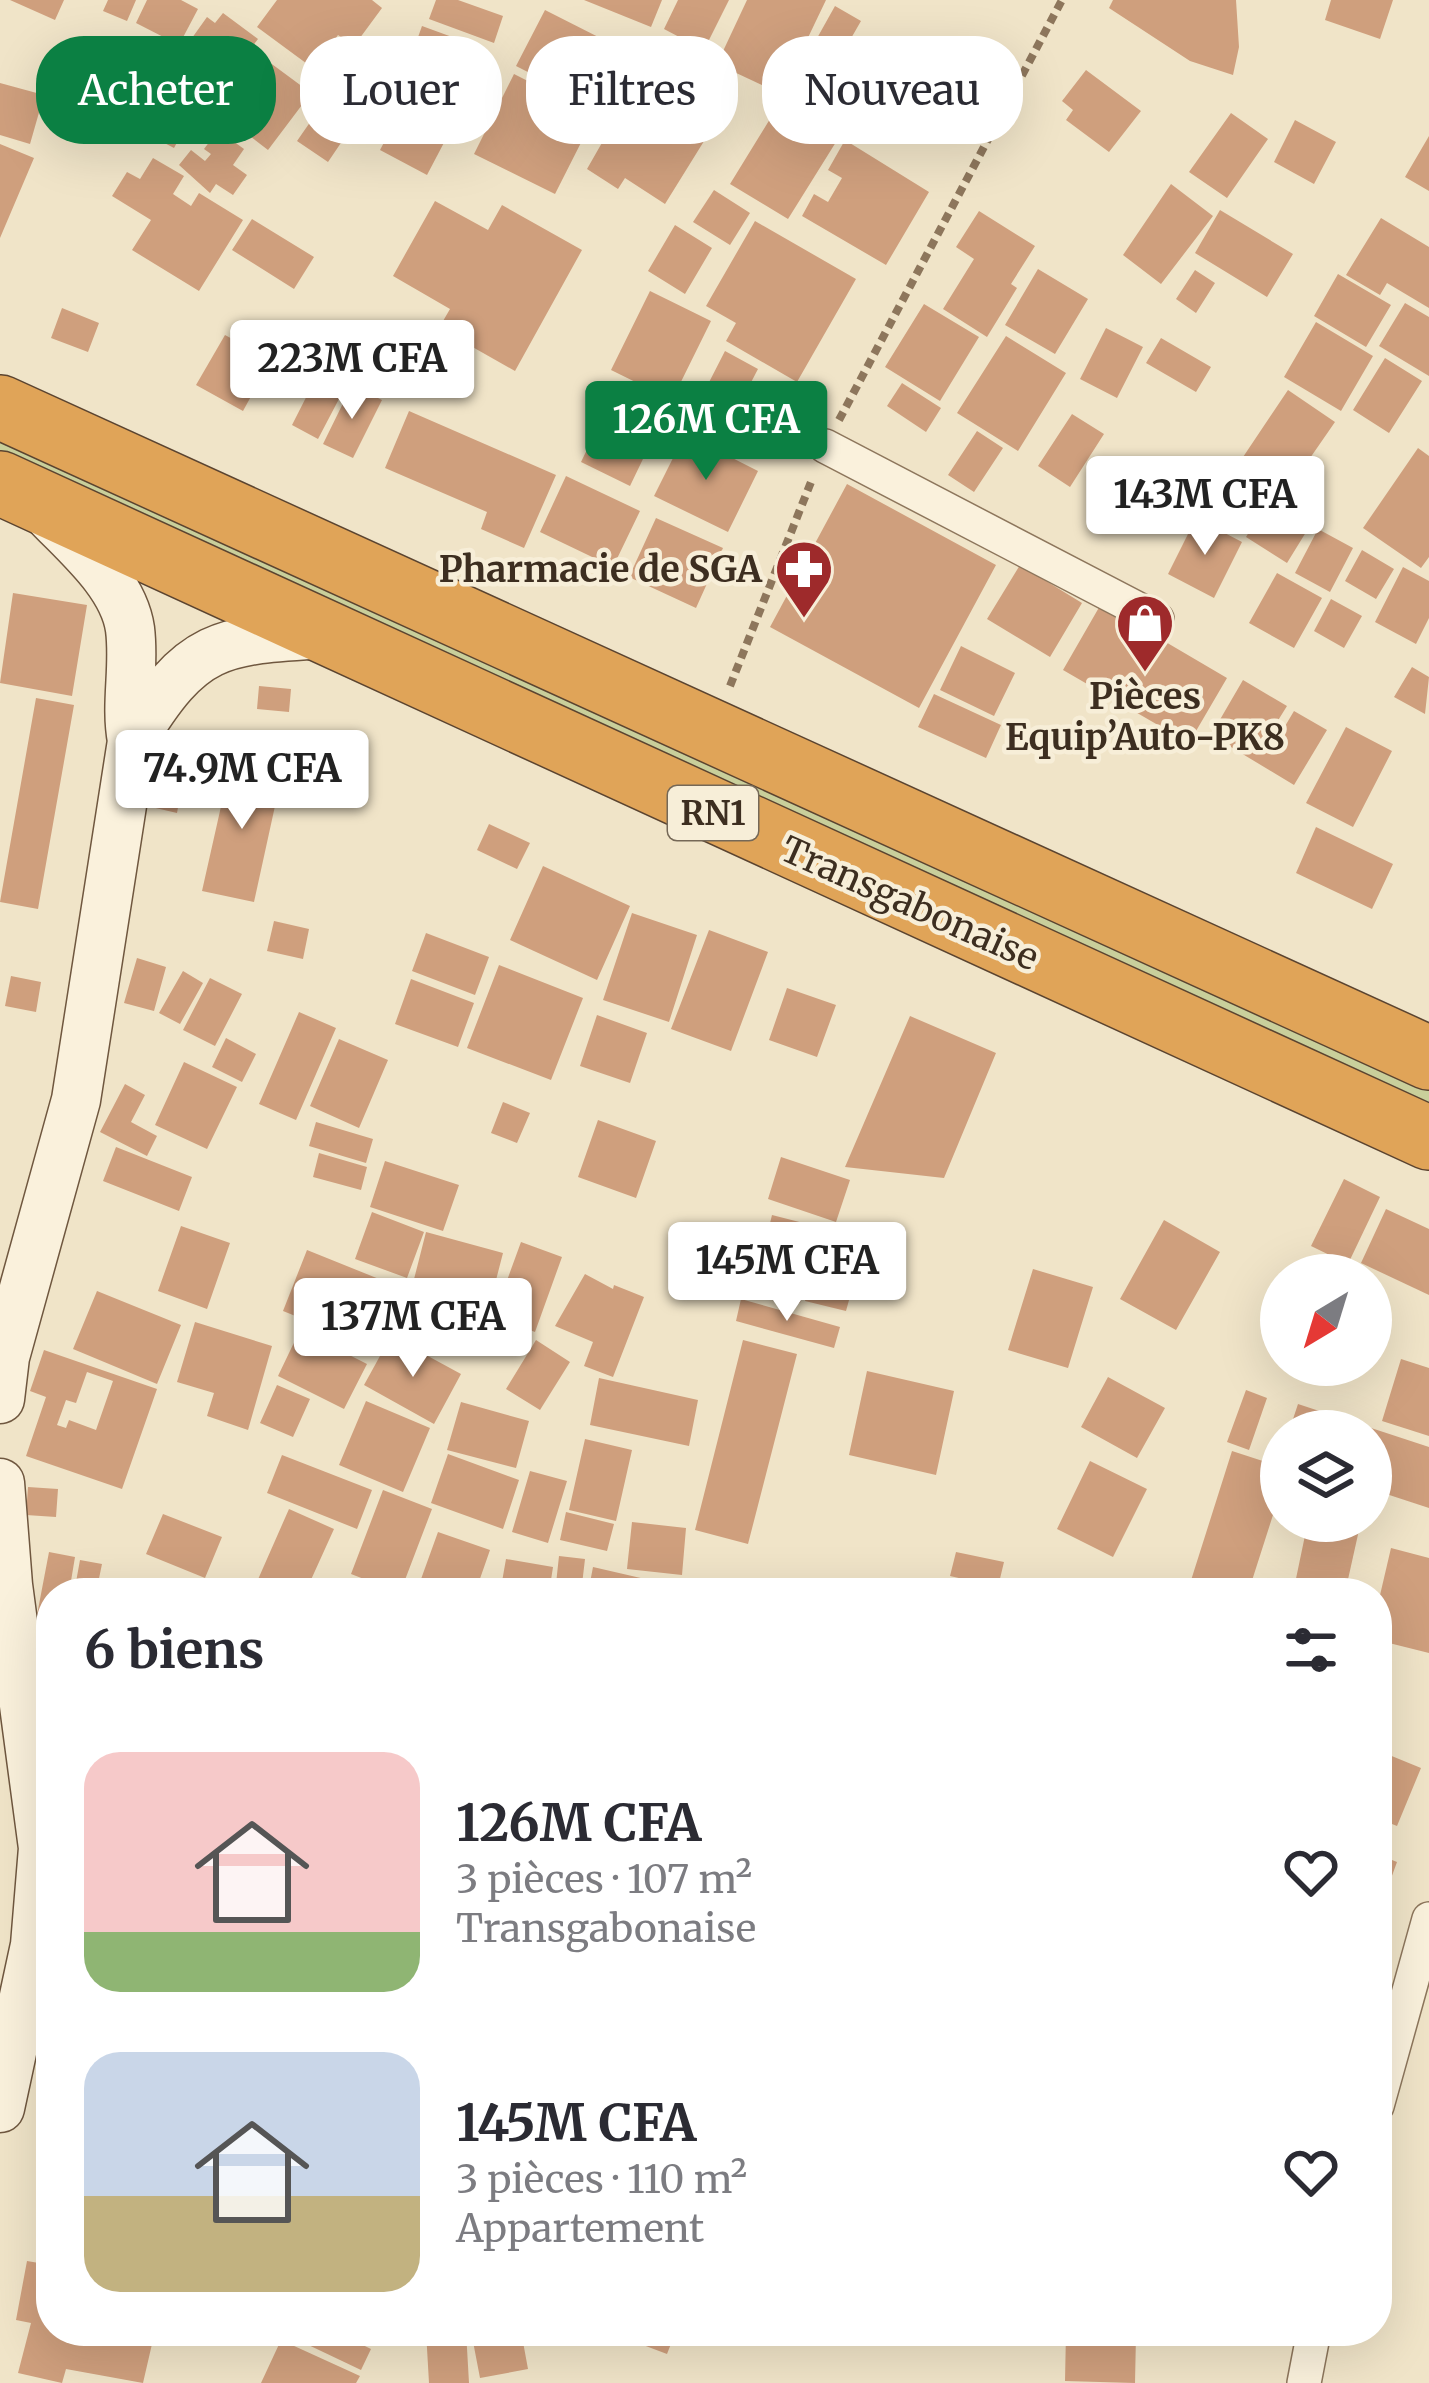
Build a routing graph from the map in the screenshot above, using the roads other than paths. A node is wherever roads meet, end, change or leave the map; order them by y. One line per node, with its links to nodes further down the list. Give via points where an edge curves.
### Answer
1 (0, 407): 7 (highway, Transgabonaise / RN1)
2 (825, 446): 4 (street)
3 (18, 492): 5 (highway, Transgabonaise / RN1); 6 (street, via 106,578 123,606)
4 (1157, 619)
5 (335, 634): 6 (street, via 234,640 212,651 162,696); 8 (highway, Transgabonaise / RN1)
6 (132, 741): 9 (street, via 76,1100)
7 (1429, 1058)
8 (1429, 1138)
9 (0, 1399)
10 (0, 1483): 11 (street)
11 (36, 1790)
12 (1429, 1919): 14 (street)
13 (36, 1934): 15 (street)
14 (1392, 2052)
15 (0, 2108)
16 (1312, 2346): 17 (street)
17 (1304, 2383)

